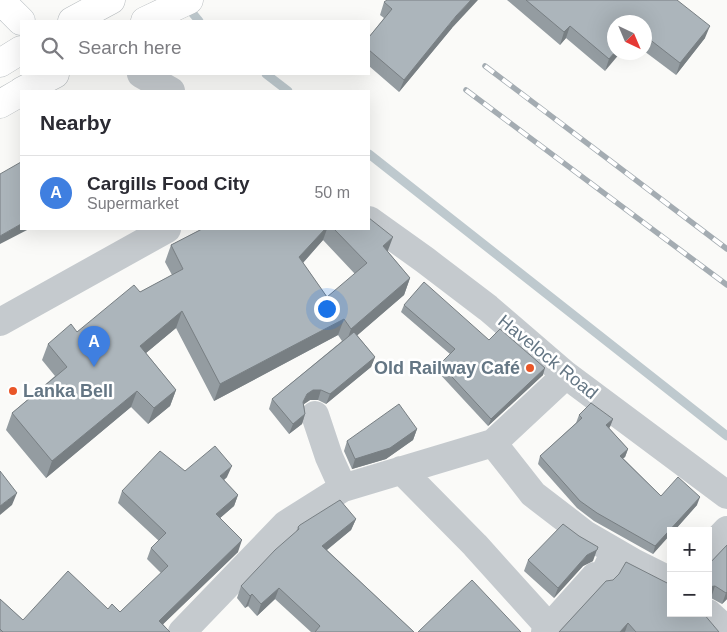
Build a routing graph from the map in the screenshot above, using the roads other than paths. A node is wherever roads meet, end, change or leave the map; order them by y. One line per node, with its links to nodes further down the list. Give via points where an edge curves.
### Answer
1 (0, 0): 2 (main road)
2 (20, 20)
3 (20, 51): 4 (main road)
4 (0, 63)
5 (52, 75): 7 (main road)
6 (143, 75): 8 (street)
7 (24, 90)
8 (169, 90)
9 (20, 92): 10 (main road)
10 (0, 104)
11 (370, 221): 14 (street, Havelock Road, via 488,308)
12 (165, 230): 13 (street)
13 (0, 322)
14 (566, 374): 16 (street); 19 (street, Havelock Road)
15 (314, 415): 18 (street)
16 (493, 443): 17 (street); 22 (street, via 533,494 585,534)
17 (401, 470): 18 (street); 25 (street, via 475,545)
18 (343, 488): 27 (street, via 286,524)
19 (727, 496)
20 (727, 530): 21 (street)
21 (712, 546)
22 (616, 552): 23 (street); 25 (street, via 602,577 595,576)
23 (667, 579)
24 (712, 617): 26 (street)
25 (547, 630)
26 (727, 630)
27 (182, 632)

